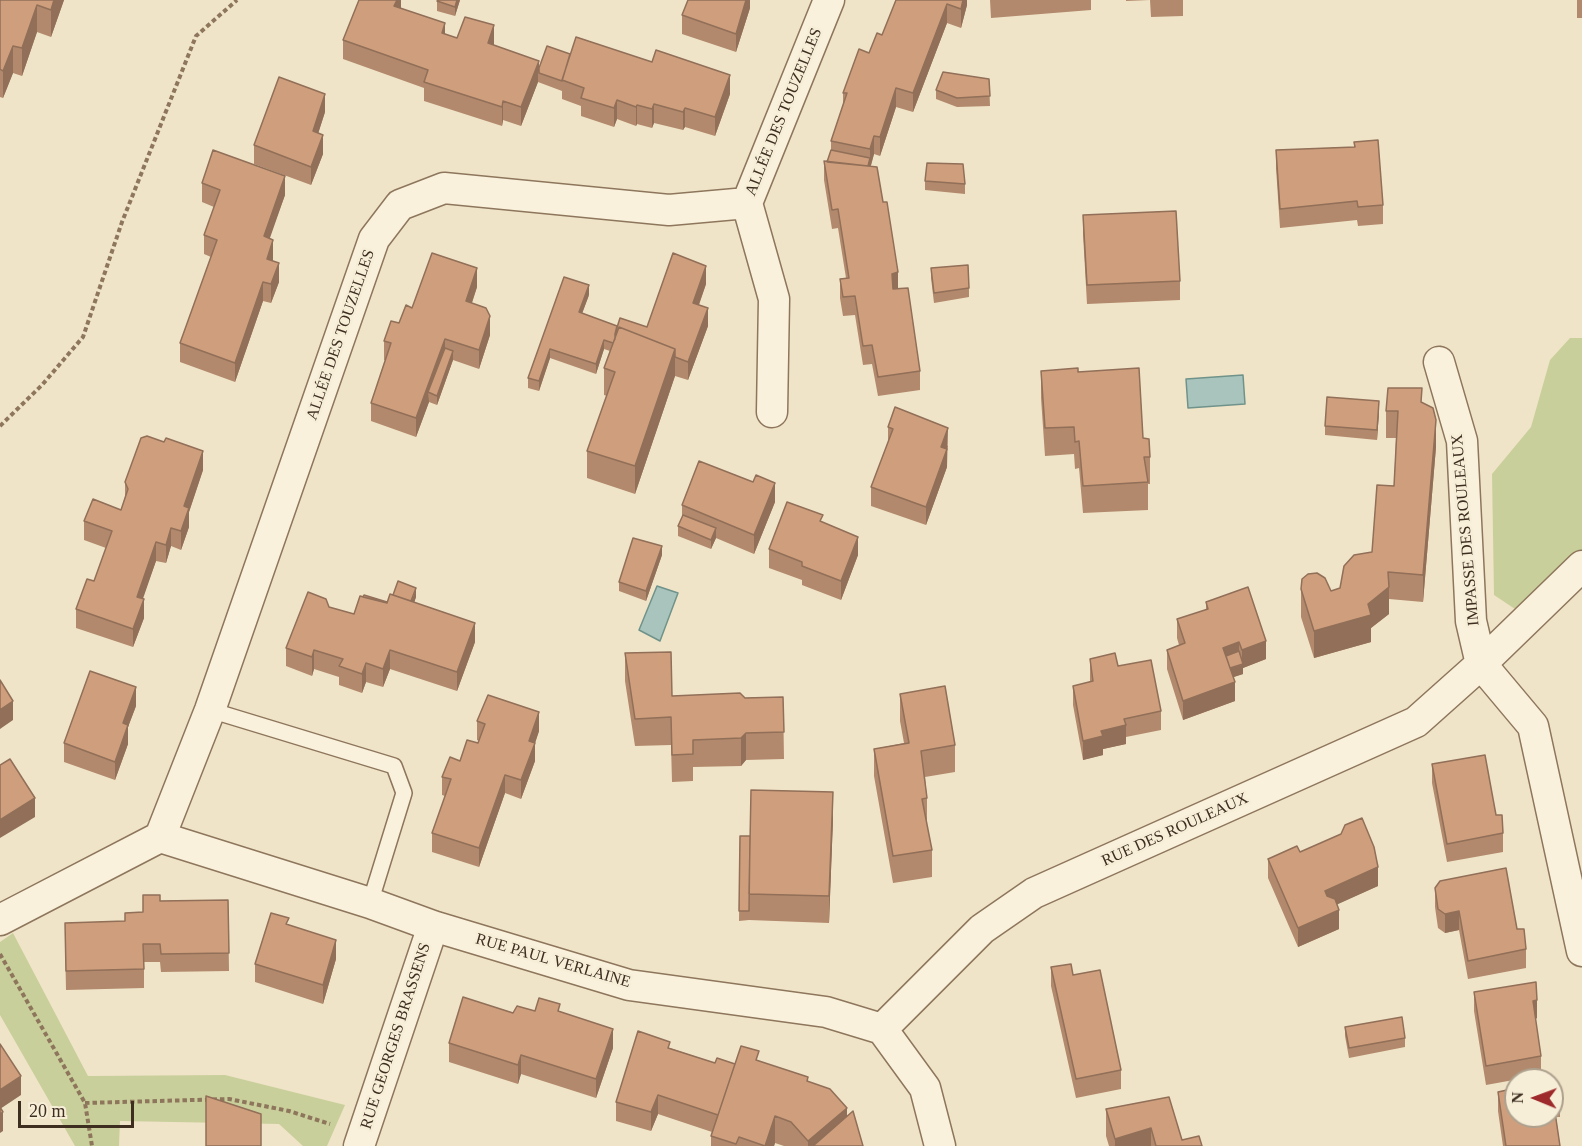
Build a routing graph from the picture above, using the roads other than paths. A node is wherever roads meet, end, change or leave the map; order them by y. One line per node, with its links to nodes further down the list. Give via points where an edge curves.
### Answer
1 (829, 0): 2 (street, ALLÉE DES TOUZELLES)
2 (747, 203): 4 (street, via 774,299); 7 (street, ALLÉE DES TOUZELLES, via 669,210 444,188 400,205 374,239)
3 (1439, 362): 6 (street, IMPASSE DES ROULEAUX, via 1462,441 1472,621)
4 (772, 412)
5 (1582, 566): 6 (street, RUE DES ROULEAUX)
6 (1481, 664): 9 (street, via 1533,726); 14 (street, RUE DES ROULEAUX, via 1416,723 1034,893 982,929)
7 (210, 710): 8 (street, ALLÉE DES TOUZELLES); 10 (lane, via 394,766 404,793)
8 (160, 837): 10 (street, RUE PAUL VERLAINE); 11 (street)
9 (1570, 840): 13 (street)
10 (370, 903): 12 (street, RUE PAUL VERLAINE)
11 (0, 920)
12 (433, 926): 14 (street, RUE PAUL VERLAINE, via 629,985 826,1012); 15 (street, RUE GEORGES BRASSENS)
13 (1582, 951)
14 (882, 1029): 16 (street, via 925,1088)
15 (361, 1141)
16 (940, 1146)

